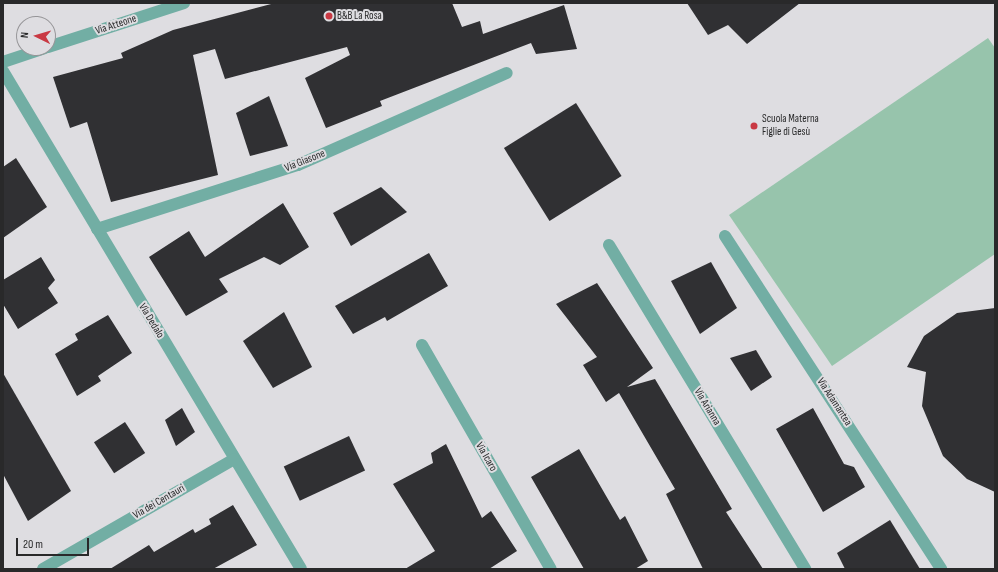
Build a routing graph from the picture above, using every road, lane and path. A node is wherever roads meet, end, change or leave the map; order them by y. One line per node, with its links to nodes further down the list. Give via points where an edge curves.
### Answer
1 (184, 3): 2 (street, Via Atteone)
2 (56, 45)
3 (22, 56): 4 (street, Via Atteone)
4 (3, 62)
5 (3, 71): 7 (street, Via Dedalo)
6 (507, 74): 7 (street, Via Giasone, via 298,165)
7 (97, 229): 11 (street, Via Dedalo)
8 (725, 236): 16 (street, Via Adamantea)
9 (610, 245): 15 (street, Via Arianna)
10 (422, 345): 14 (street, Via Icaro)
11 (234, 459): 12 (street, Via dei Centauri); 13 (street, Via Dedalo)
12 (43, 569)
13 (301, 569)
14 (551, 569)
15 (805, 569)
16 (941, 569)

